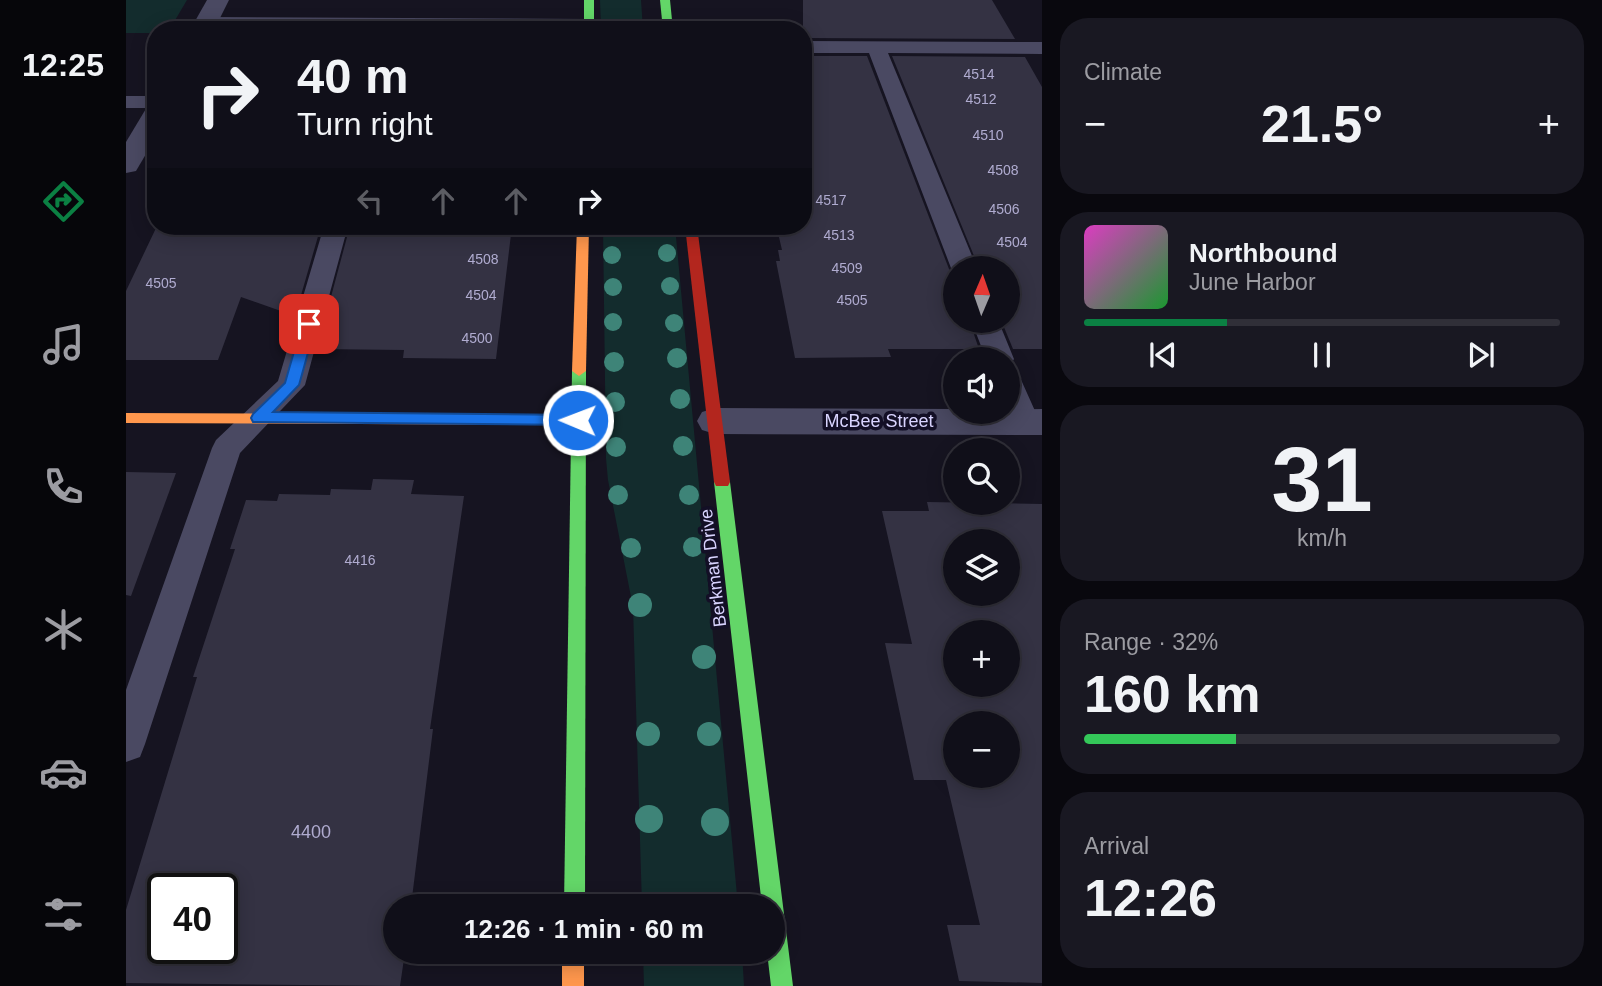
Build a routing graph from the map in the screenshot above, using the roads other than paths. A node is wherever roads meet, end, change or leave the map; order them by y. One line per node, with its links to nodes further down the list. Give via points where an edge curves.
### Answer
1 (218, 0): 4 (street)
2 (589, 0): 5 (street)
3 (665, 0): 6 (street)
4 (207, 21)
5 (589, 21)
6 (667, 21)
7 (812, 47): 8 (lane)
8 (876, 47): 9 (lane); 17 (lane)
9 (1042, 48)
10 (126, 102): 11 (lane)
11 (147, 102)
12 (147, 129): 13 (street)
13 (126, 166)
14 (333, 235): 20 (lane, via 291,385)
15 (583, 235): 21 (street)
16 (692, 235): 22 (street, Berkman Drive)
17 (959, 256)
18 (1020, 399): 23 (lane)
19 (126, 418): 20 (street)
20 (258, 418): 21 (street); 24 (lane, via 227,448)
21 (578, 420): 26 (street)
22 (715, 421): 23 (street, McBee Street); 27 (street, Berkman Drive)
23 (1034, 422)
24 (136, 684): 25 (lane)
25 (126, 744)
26 (574, 894)
27 (772, 894)
28 (573, 964): 30 (street)
29 (780, 964): 31 (street)
30 (573, 986)
31 (782, 986)

